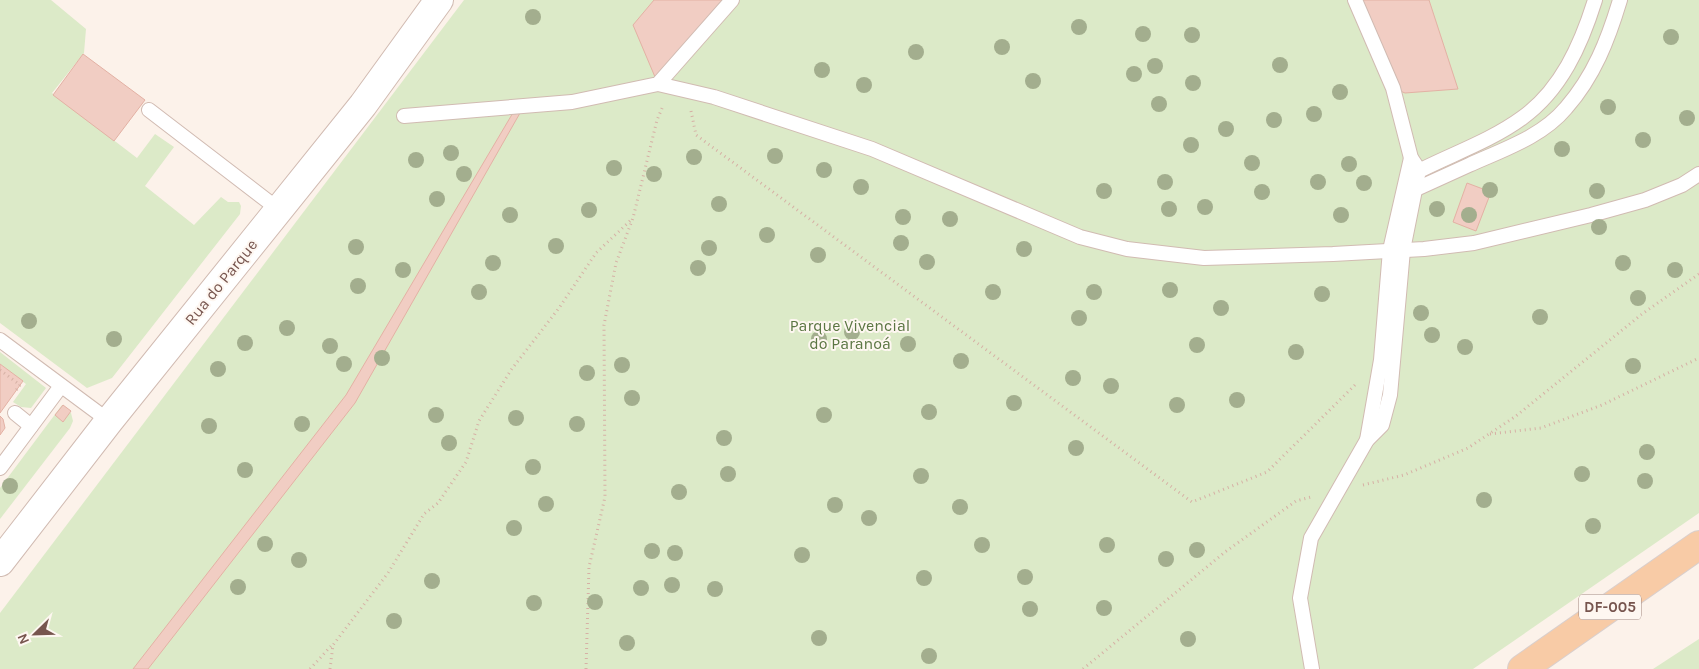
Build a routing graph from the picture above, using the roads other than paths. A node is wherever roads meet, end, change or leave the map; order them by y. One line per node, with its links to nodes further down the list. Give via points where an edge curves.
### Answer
1 (439, 0): 15 (street, Rua do Parque, via 363,105)
2 (732, 0): 6 (lane)
3 (1354, 0): 11 (lane, via 1393,88)
4 (1596, 0): 9 (lane, via 1570,64 1545,99 1522,118)
5 (1620, 0): 10 (lane, via 1592,73 1566,109 1516,145)
6 (665, 85): 8 (lane, via 572,102); 16 (lane, via 714,97 872,149 1080,237 1127,249 1204,258)
7 (149, 110): 15 (lane)
8 (404, 116)
9 (1475, 144): 10 (lane); 11 (lane)
10 (1483, 159): 13 (lane)
11 (1414, 174): 13 (lane); 14 (lane)
12 (1699, 174): 16 (lane, via 1682,185 1645,200 1582,217 1474,242)
13 (1416, 189): 14 (lane); 16 (lane)
14 (1403, 196): 16 (lane)
15 (278, 209): 20 (street, Rua do Parque)
16 (1396, 250): 22 (lane); 22 (lane, via 1390,395 1382,425)
17 (0, 340): 18 (lane)
18 (61, 386): 20 (lane); 21 (lane)
19 (15, 413): 21 (lane)
20 (109, 421): 25 (street, Rua do Parque)
21 (31, 426): 23 (lane)
22 (1367, 440): 26 (lane, via 1311,538 1300,598)
23 (0, 468)
24 (1699, 545): 27 (main road, DF-005)
25 (0, 562)
26 (1312, 669)
27 (1522, 669)

